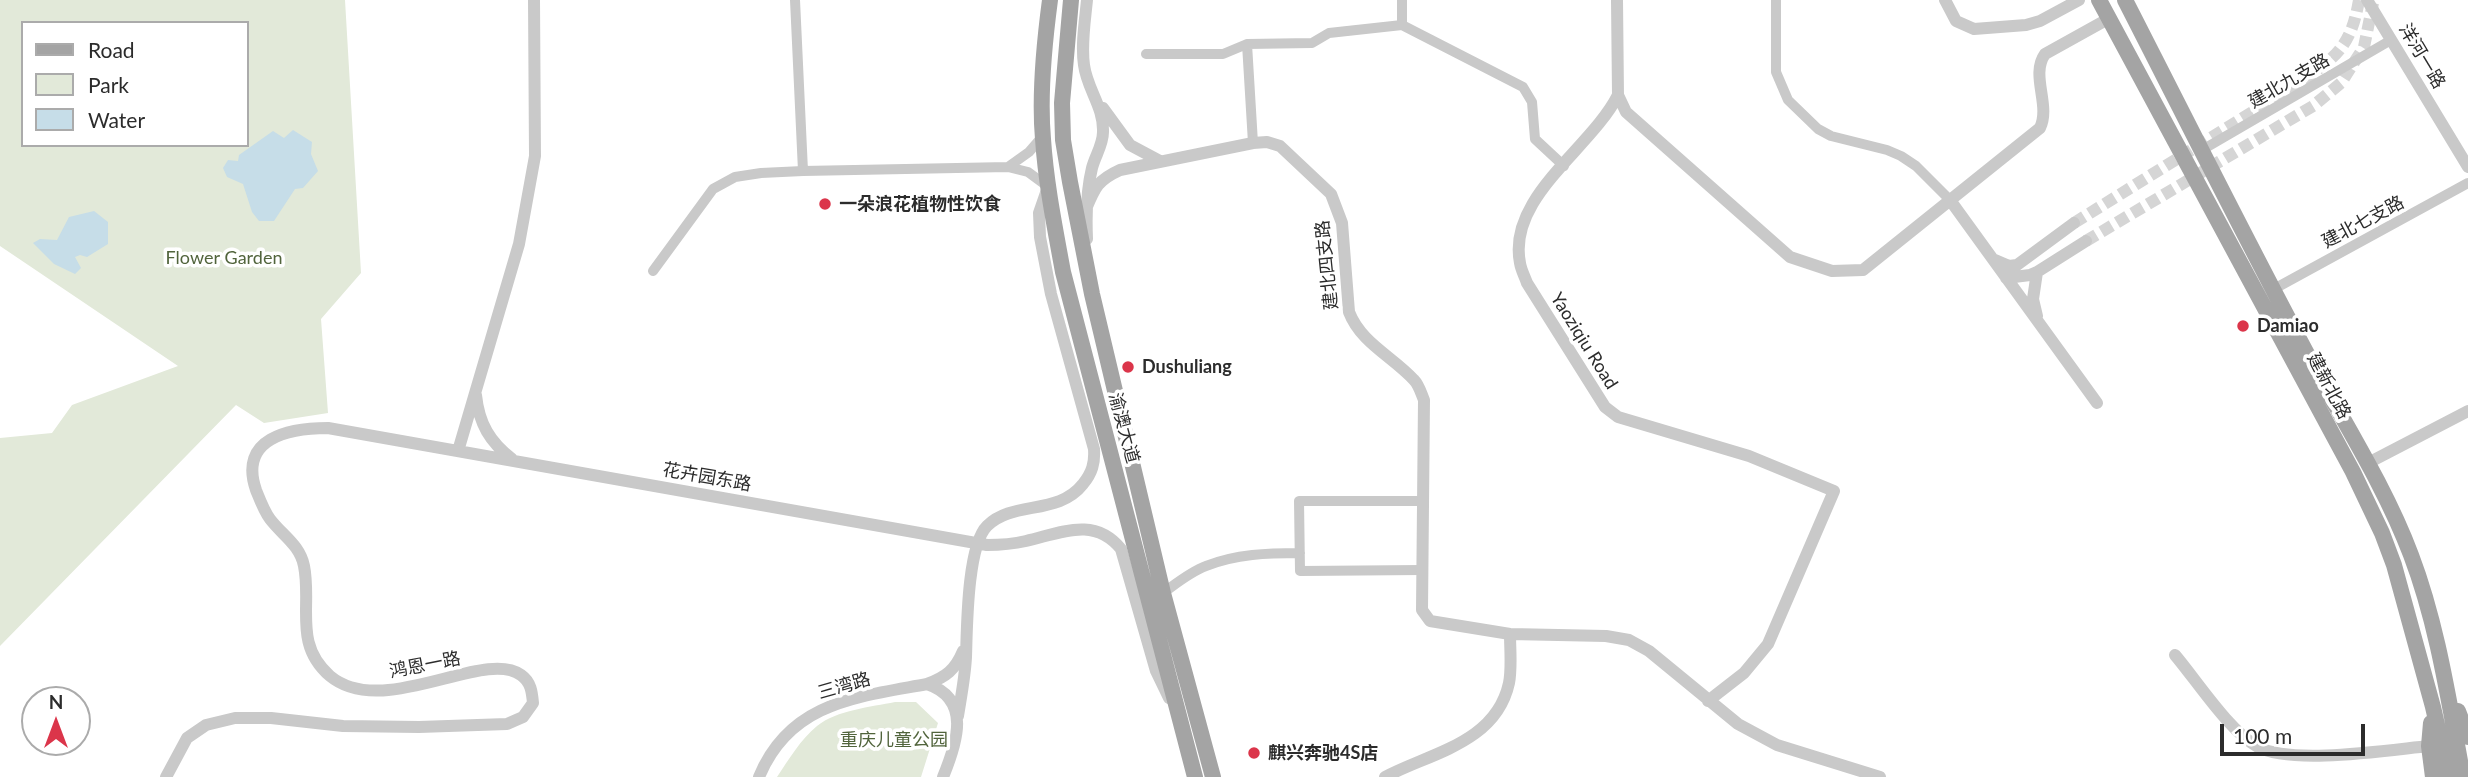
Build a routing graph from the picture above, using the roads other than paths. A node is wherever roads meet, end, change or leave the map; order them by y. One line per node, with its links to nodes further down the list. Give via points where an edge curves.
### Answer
1 (534, 0): 44 (street, via 535,156 519,244)
2 (795, 0): 30 (street)
3 (1050, 0): 23 (main road, 渝澳大道)
4 (1071, 0): 38 (main road, 渝澳大道, via 1063,140)
5 (1087, 0): 20 (street, via 1084,65)
6 (1402, 0): 15 (street)
7 (1617, 0): 19 (street)
8 (1776, 0): 33 (street, via 1776,72 1788,100 1831,136 1901,156)
9 (1945, 0): 10 (street, via 1956,21 1974,29 2040,22)
10 (2080, 0)
11 (2099, 0): 14 (main road, 建新北路)
12 (2125, 0): 25 (main road, 建新北路)
13 (2367, 0): 16 (street, 洋河一路)
14 (2108, 19): 33 (street, via 2045,54 2040,71 2044,114 2040,128); 61 (main road, 建新北路, via 2368,503 2394,565)
15 (1402, 24): 17 (street, via 1329,33 1312,43); 27 (street, via 1523,87 1532,102 1535,139)
16 (2391, 40): 25 (street, 建北九支路); 29 (street, 洋河一路)
17 (1247, 44): 18 (street, via 1223,54); 24 (street)
18 (1146, 54)
19 (1618, 95): 21 (street); 22 (street, Yaoziqiu Road)
20 (1099, 102): 26 (street, via 1130,145); 34 (street, via 1103,134)
21 (1636, 121): 22 (street, via 1614,118); 33 (street, via 1790,257 1832,271 1863,270)
22 (1602, 122): 27 (street, Yaoziqiu Road)
23 (1042, 137): 28 (street); 32 (main road, 渝澳大道)
24 (1253, 143): 26 (street, 建北四支路); 50 (street, 建北四支路, via 1280,146 1331,194 1338,208 1354,325 1417,381 1424,400)
25 (2202, 150): 42 (main road, 建新北路)
26 (1160, 161): 34 (street, 建北四支路, via 1120,170 1101,180)
27 (1564, 166): 60 (street, Yaoziqiu Road, via 1534,198 1519,243 1520,264 1527,284 1605,407 1618,417 1749,456 1834,491 1768,644 1744,673)
28 (1008, 167): 30 (street); 32 (street, via 1028,172)
29 (2468, 167)
30 (803, 171): 39 (street, via 735,177 713,189)
31 (2468, 183): 42 (street, 建北七支路)
32 (1048, 186): 51 (street, via 1039,213 1040,237 1095,461 1084,483 1068,499 1005,515 987,526); 63 (main road, 渝澳大道, via 1063,272)
33 (1950, 200): 37 (street)
34 (1086, 209): 38 (street)
35 (2074, 223): 37 (street, via 2017,265)
36 (2086, 241): 40 (street)
37 (1992, 259): 41 (street)
38 (1087, 267): 54 (main road, 渝澳大道)
39 (653, 271)
40 (2037, 272): 41 (street); 43 (street, via 2033,299)
41 (2006, 278): 43 (street)
42 (2273, 289): 49 (main road, 建新北路)
43 (2041, 326): 45 (street)
44 (476, 389): 47 (street); 48 (street, via 485,432)
45 (2096, 403)
46 (2468, 411): 49 (street)
47 (458, 451): 48 (street, 鸿恩一路); 66 (street, 鸿恩一路, via 328,428 299,429 262,446 254,460 253,476 269,519 299,552 304,565 307,637 314,657 331,677 352,687 390,691 488,670 510,670 523,676 531,687 533,703 523,717 507,724 419,727 236,718 206,725 187,738)
48 (512, 460): 51 (street, 花卉园东路)
49 (2368, 463): 58 (main road, 建新北路, via 2412,557)
50 (1422, 501): 52 (street, via 1299,502); 53 (street, 建北四支路)
51 (978, 543): 56 (street); 63 (street, 花卉园东路, via 1018,543 1072,530 1100,532 1112,538 1121,549 1156,671)
52 (1300, 553): 53 (street, via 1300,571); 54 (street, via 1260,553 1218,562 1191,573)
53 (1422, 570): 55 (street, 建北四支路, via 1422,611 1430,621)
54 (1163, 593): 70 (main road, 渝澳大道)
55 (1510, 634): 60 (street, 建北四支路, via 1629,640 1649,651); 71 (street, via 1509,681 1502,703 1488,721 1444,753)
56 (965, 646): 59 (street, via 948,675); 62 (street)
57 (2175, 655): 65 (street, via 2234,727 2257,746 2279,755)
58 (2445, 680): 64 (main road); 75 (main road, 建新北路)
59 (927, 684): 62 (street, via 953,701); 67 (street, 三湾路, via 848,700 813,713 775,746)
60 (1708, 701): 72 (street, 建北四支路, via 1777,745)
61 (2433, 707): 65 (main road); 74 (main road, 建新北路)
62 (958, 716): 68 (street)
63 (1180, 719): 69 (main road, 渝澳大道)
64 (2468, 737)
65 (2429, 746): 73 (main road)
66 (166, 777)
67 (759, 777)
68 (943, 777)
69 (1195, 777)
70 (1213, 777)
71 (1385, 777)
72 (1880, 777)
73 (2433, 777)
74 (2449, 777)
75 (2463, 777)

